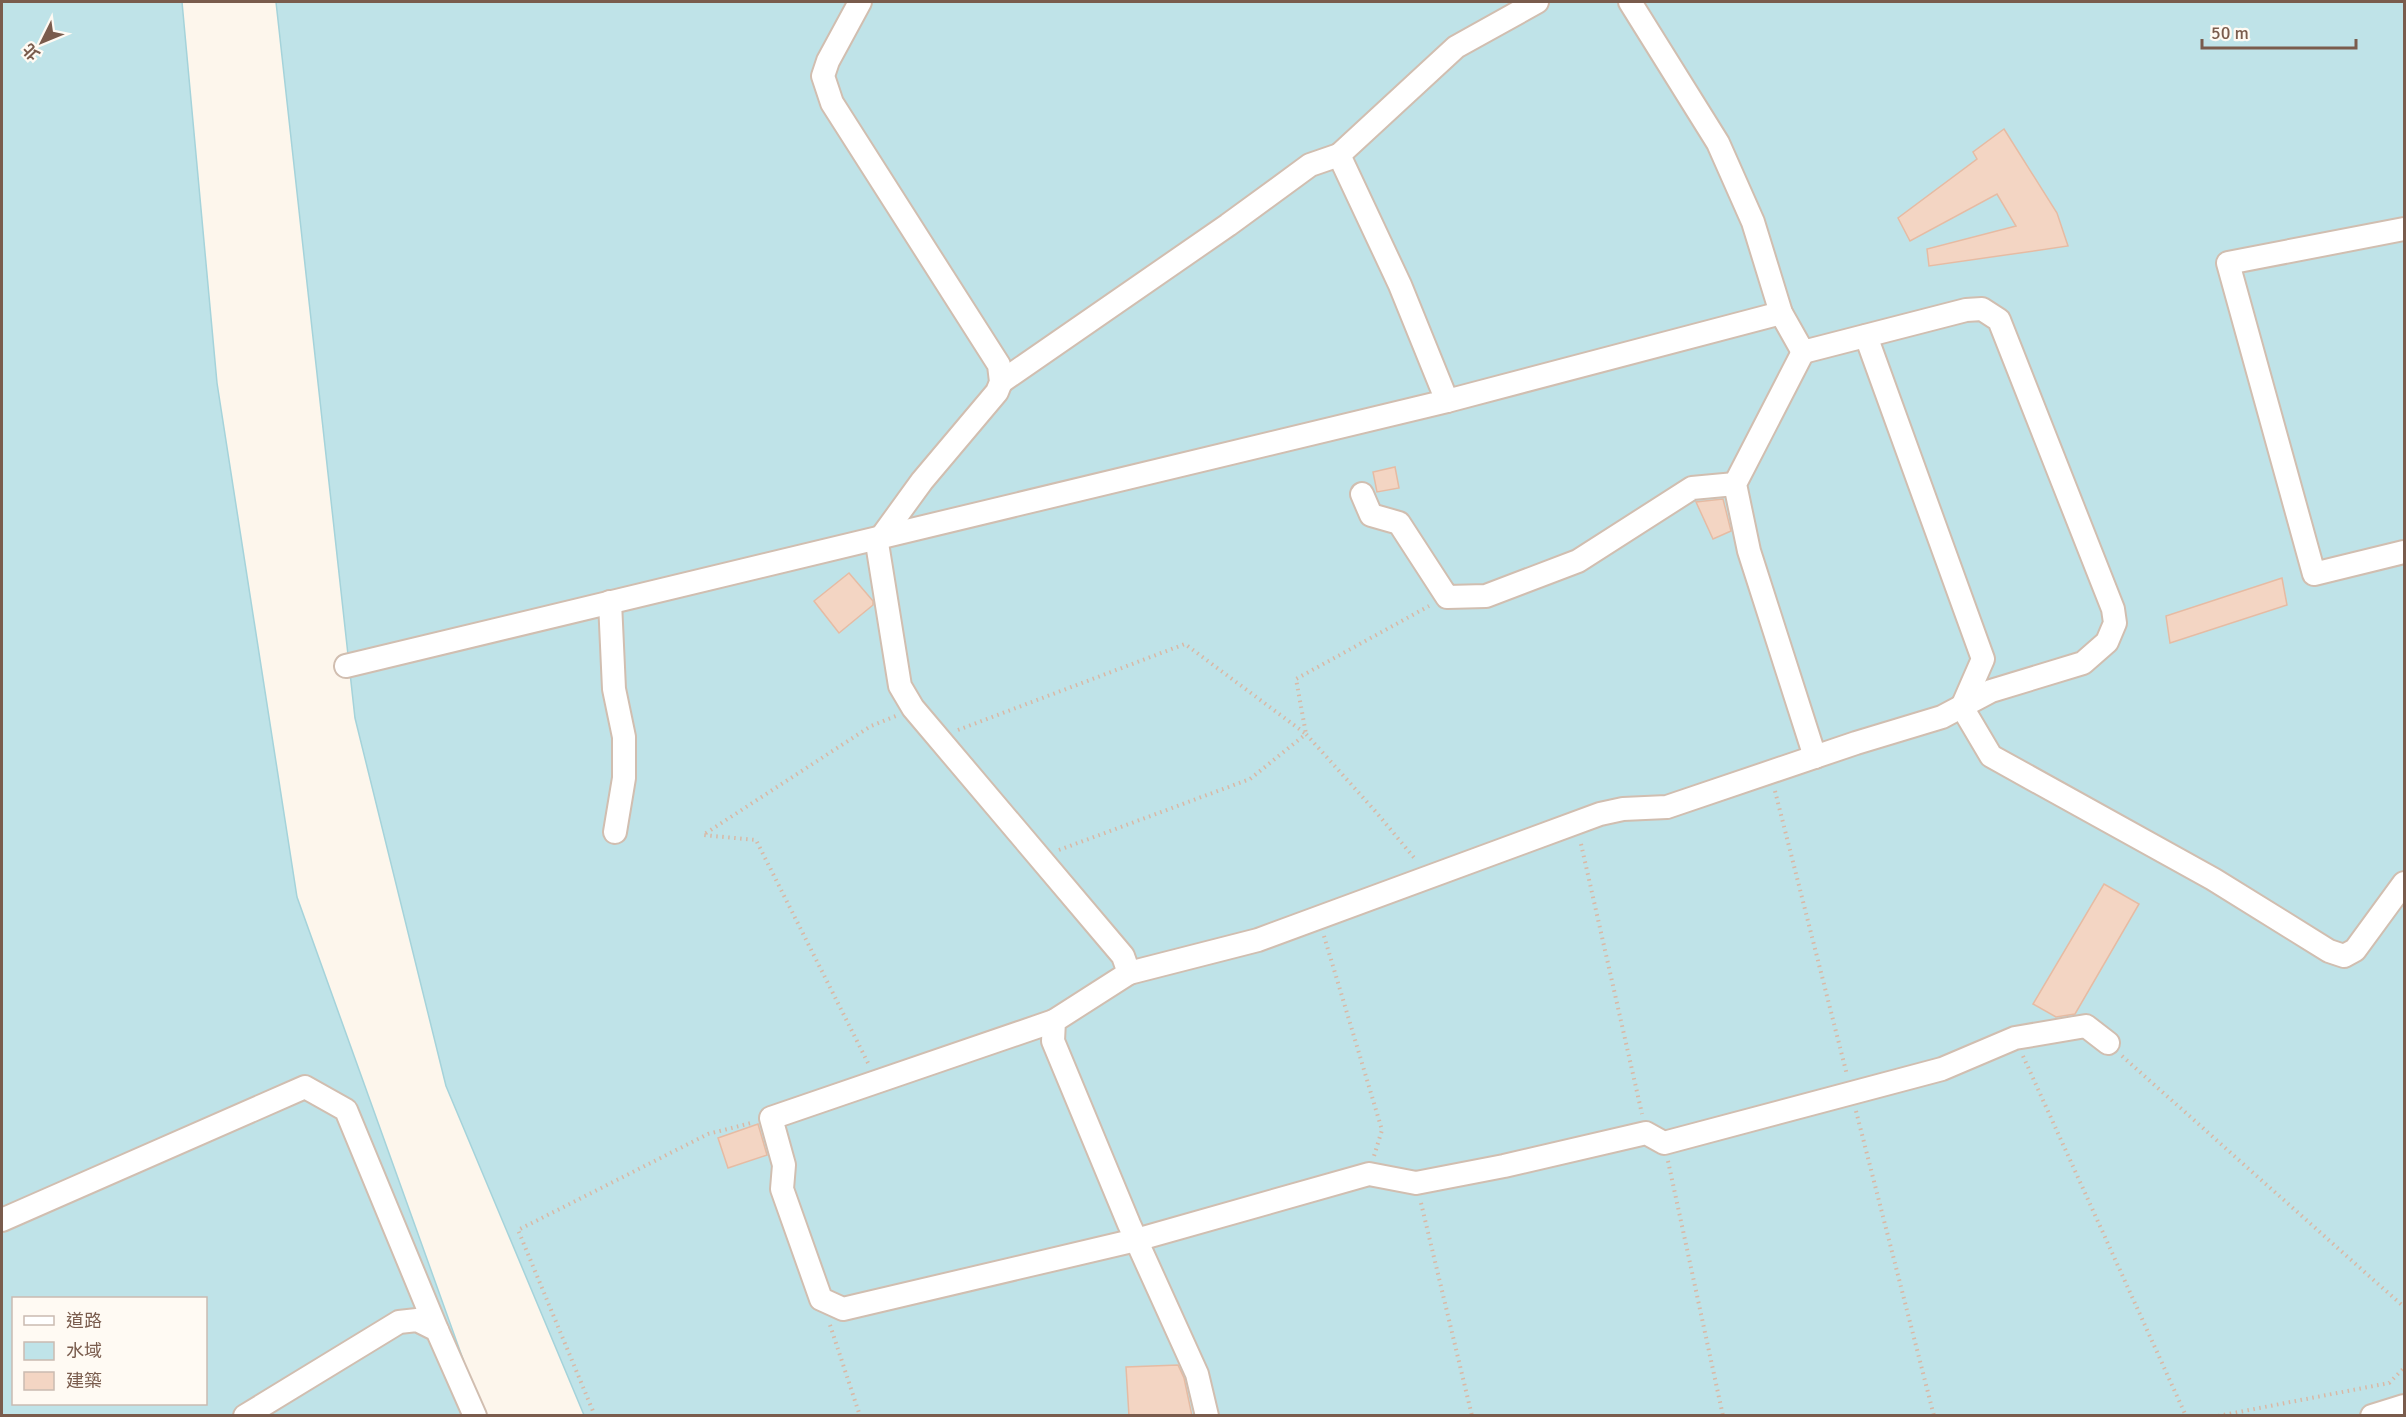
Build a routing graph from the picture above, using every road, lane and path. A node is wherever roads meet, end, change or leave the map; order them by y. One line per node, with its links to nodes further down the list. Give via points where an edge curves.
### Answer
1 (860, 2): 9 (lane, via 823,76 832,103 999,365)
2 (1537, 2): 4 (lane, via 1456,47)
3 (1630, 2): 6 (lane, via 1718,143 1753,222)
4 (1339, 155): 9 (lane, via 1310,165); 10 (lane, via 1400,285)
5 (2404, 229): 14 (lane, via 2228,263 2314,574)
6 (1781, 313): 8 (lane); 10 (lane)
7 (1866, 336): 8 (lane); 18 (lane, via 1983,659); 18 (lane, via 1966,310 1983,309 1999,320 2113,609 2115,623 2107,642 2083,663 1991,692)
8 (1803, 352): 11 (lane)
9 (1001, 382): 13 (lane)
10 (1447, 401): 13 (lane)
11 (1735, 484): 15 (lane, via 1692,488 1578,561 1486,596); 22 (lane, via 1749,551)
12 (1362, 494): 15 (lane, via 1371,515 1399,523)
13 (882, 536): 16 (lane); 19 (lane, via 877,543 900,686)
14 (2404, 552)
15 (1447, 597): 20 (path, via 1296,679)
16 (610, 602): 17 (lane); 24 (lane, via 614,689 624,737 624,778)
17 (345, 666)
18 (1962, 707): 22 (lane, via 1942,717); 27 (lane, via 1991,756 2213,879 2329,951 2344,956 2355,950)
19 (913, 708): 21 (lane); 33 (path, via 872,726 703,835 756,840)
20 (1306, 734): 21 (path, via 1185,644); 25 (path, via 1251,779); 26 (path)
21 (938, 738): 25 (lane)
22 (1815, 757): 23 (lane, via 1667,807 1623,809)
23 (1576, 823): 26 (lane); 35 (path)
24 (615, 832)
25 (1039, 857): 29 (lane, via 1123,956)
26 (1429, 877): 28 (lane)
27 (2404, 883)
28 (1318, 917): 29 (lane, via 1258,940); 36 (path, via 1382,1130)
29 (1129, 973): 30 (lane)
30 (1054, 1021): 33 (lane); 39 (lane, via 1053,1041)
31 (2015, 1038): 32 (lane, via 2086,1026); 35 (lane, via 1942,1069); 52 (path)
32 (2108, 1043): 41 (path)
33 (877, 1082): 34 (lane)
34 (771, 1118): 40 (lane, via 784,1165 782,1189); 47 (path, via 708,1134 518,1230)
35 (1655, 1138): 37 (lane); 51 (path)
36 (1368, 1174): 37 (lane); 39 (lane)
37 (1416, 1183): 50 (path)
38 (2, 1220): 42 (lane, via 305,1087 346,1110)
39 (1136, 1240): 40 (lane, via 843,1309); 49 (lane, via 1197,1374)
40 (821, 1299): 48 (path)
41 (2404, 1307)
42 (437, 1330): 45 (lane, via 417,1320 399,1323); 46 (lane)
43 (2404, 1368): 53 (path, via 2389,1383)
44 (2404, 1406): 54 (lane)
45 (245, 1416)
46 (474, 1416)
47 (595, 1416)
48 (860, 1416)
49 (1207, 1416)
50 (1472, 1416)
51 (1723, 1416)
52 (2186, 1416)
53 (2218, 1416)
54 (2372, 1416)

